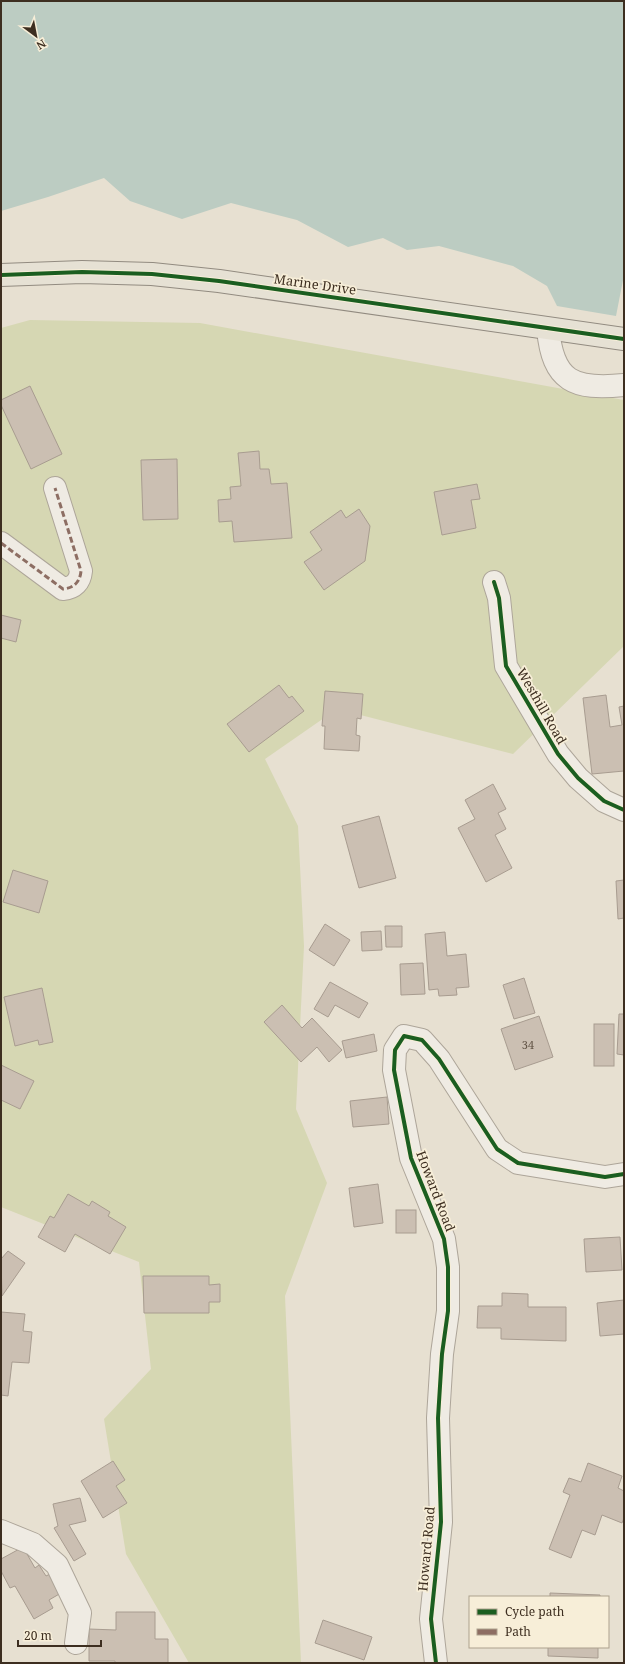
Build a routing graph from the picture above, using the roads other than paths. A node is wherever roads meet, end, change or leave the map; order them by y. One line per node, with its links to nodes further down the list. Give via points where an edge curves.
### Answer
1 (1, 275): 2 (main road, Marine Drive, via 82,272 152,274 219,281)
2 (548, 329): 3 (main road, Marine Drive); 4 (street, via 554,361 570,381 594,387)
3 (624, 339)
4 (624, 385)
5 (55, 488): 6 (street, via 81,571 79,581 63,589)
6 (1, 543)
7 (494, 582): 8 (street, Westhill Road, via 499,598 506,666 558,754 578,778 604,801)
8 (624, 810)
9 (624, 1174): 12 (street, Howard Road, via 605,1177 518,1163 497,1149 439,1059 422,1040 404,1036 394,1050 394,1070 411,1158 444,1239 448,1267 448,1311 438,1418 442,1522 431,1619)
10 (1, 1531): 11 (street, via 33,1544 57,1565 80,1613)
11 (76, 1643)
12 (436, 1663)

